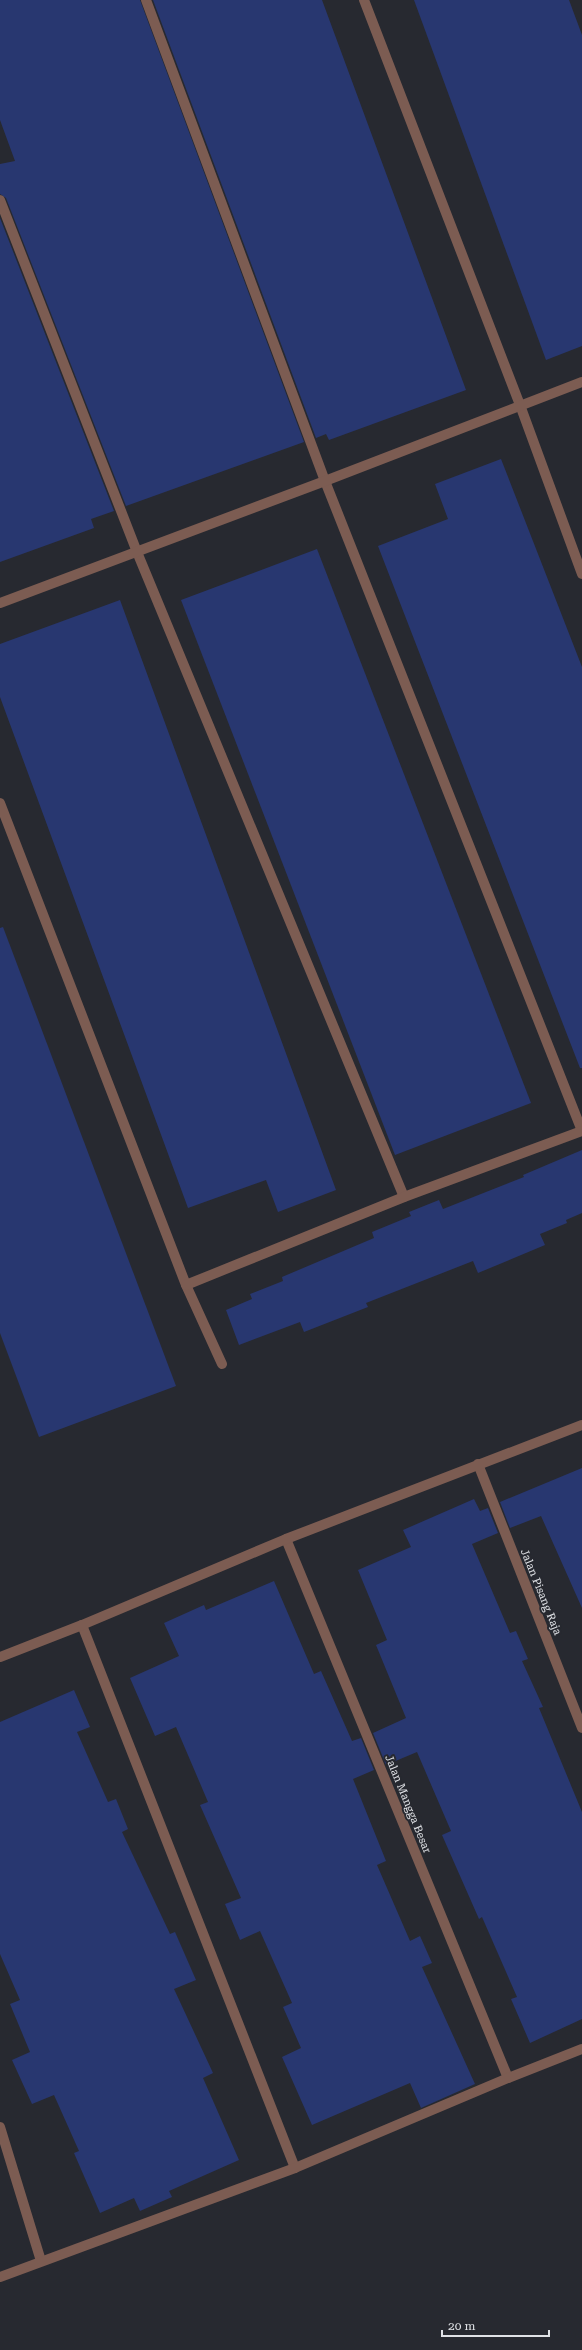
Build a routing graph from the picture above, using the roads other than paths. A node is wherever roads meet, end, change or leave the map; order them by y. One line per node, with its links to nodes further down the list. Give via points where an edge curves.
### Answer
1 (146, 0): 6 (street)
2 (364, 0): 5 (street)
3 (0, 200): 7 (street)
4 (582, 382): 5 (street)
5 (520, 405): 6 (street); 8 (street)
6 (325, 481): 7 (street); 11 (street)
7 (138, 552): 9 (street); 12 (street)
8 (582, 574)
9 (0, 603)
10 (0, 803): 13 (street)
11 (582, 1131): 12 (street)
12 (404, 1197): 13 (street)
13 (186, 1285): 14 (street)
14 (222, 1364)
15 (582, 1425): 16 (street)
16 (478, 1464): 17 (street); 20 (street, Jalan Pisang Raja)
17 (286, 1539): 18 (street); 22 (street, Jalan Mangga Besar)
18 (82, 1625): 19 (street); 24 (street)
19 (0, 1657)
20 (582, 1728)
21 (582, 2049): 22 (street)
22 (508, 2078): 24 (street)
23 (0, 2127): 25 (street)
24 (295, 2168): 25 (street)
25 (41, 2261): 26 (street)
26 (0, 2277)

